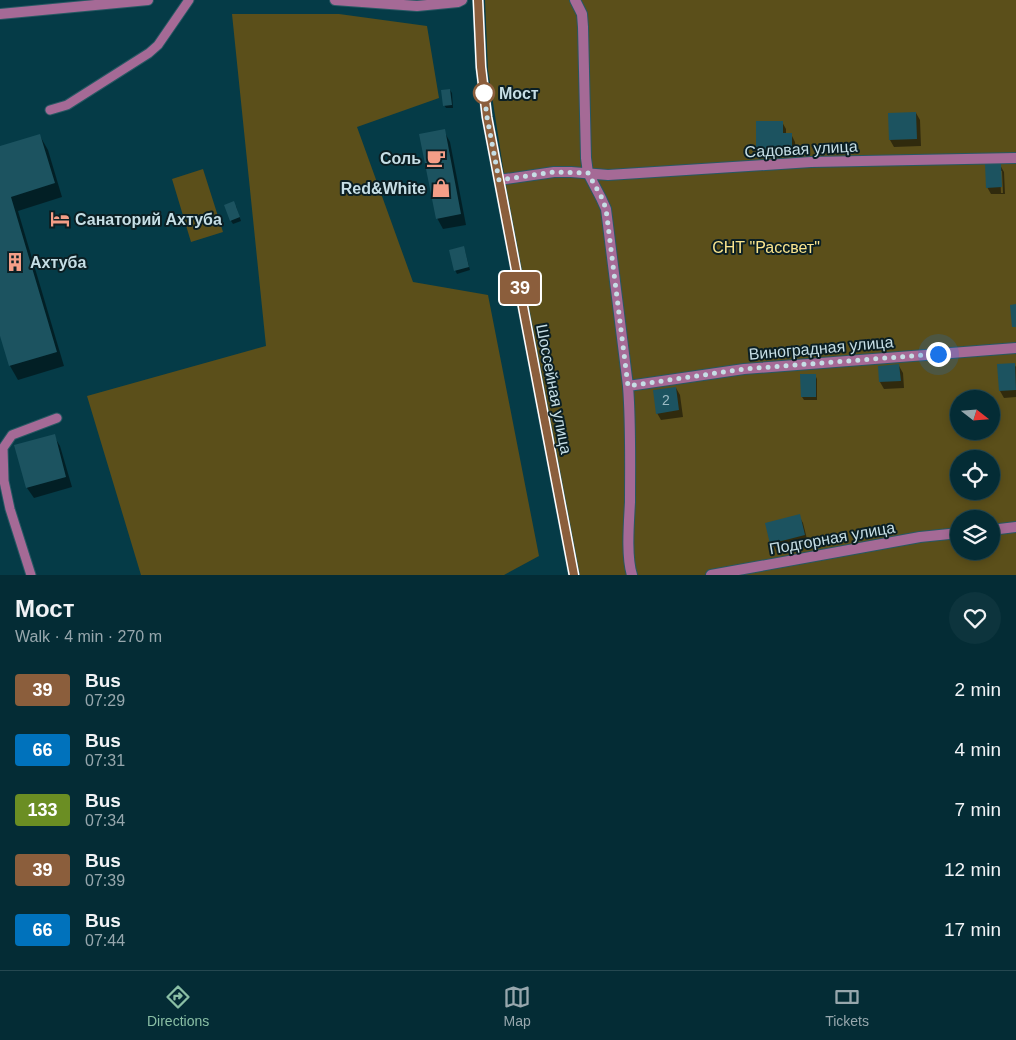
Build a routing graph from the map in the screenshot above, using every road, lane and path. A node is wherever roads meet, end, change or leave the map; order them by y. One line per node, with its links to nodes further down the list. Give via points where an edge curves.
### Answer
1 (148, 0): 7 (street)
2 (189, 0): 8 (lane, via 150,54 67,105)
3 (335, 0): 4 (street, via 416,6)
4 (462, 0)
5 (478, 0): 11 (street, Шоссейная улица, via 481,67)
6 (575, 0): 10 (street, via 584,26)
7 (0, 14)
8 (50, 110)
9 (1016, 158): 10 (street, Садовая улица, via 811,162 629,174)
10 (588, 173): 11 (street, Садовая улица, via 554,172); 13 (street, via 606,209)
11 (499, 180): 19 (street, Шоссейная улица)
12 (1016, 348): 13 (street, Виноградная улица, via 744,369)
13 (628, 386): 20 (street, via 628,544)
14 (57, 418): 18 (lane, via 12,434 4,448 4,480 10,510)
15 (1016, 527): 16 (street)
16 (1000, 529)
17 (950, 534): 21 (street, Подгорная улица)
18 (31, 575)
19 (574, 575)
20 (632, 575)
21 (710, 575)

